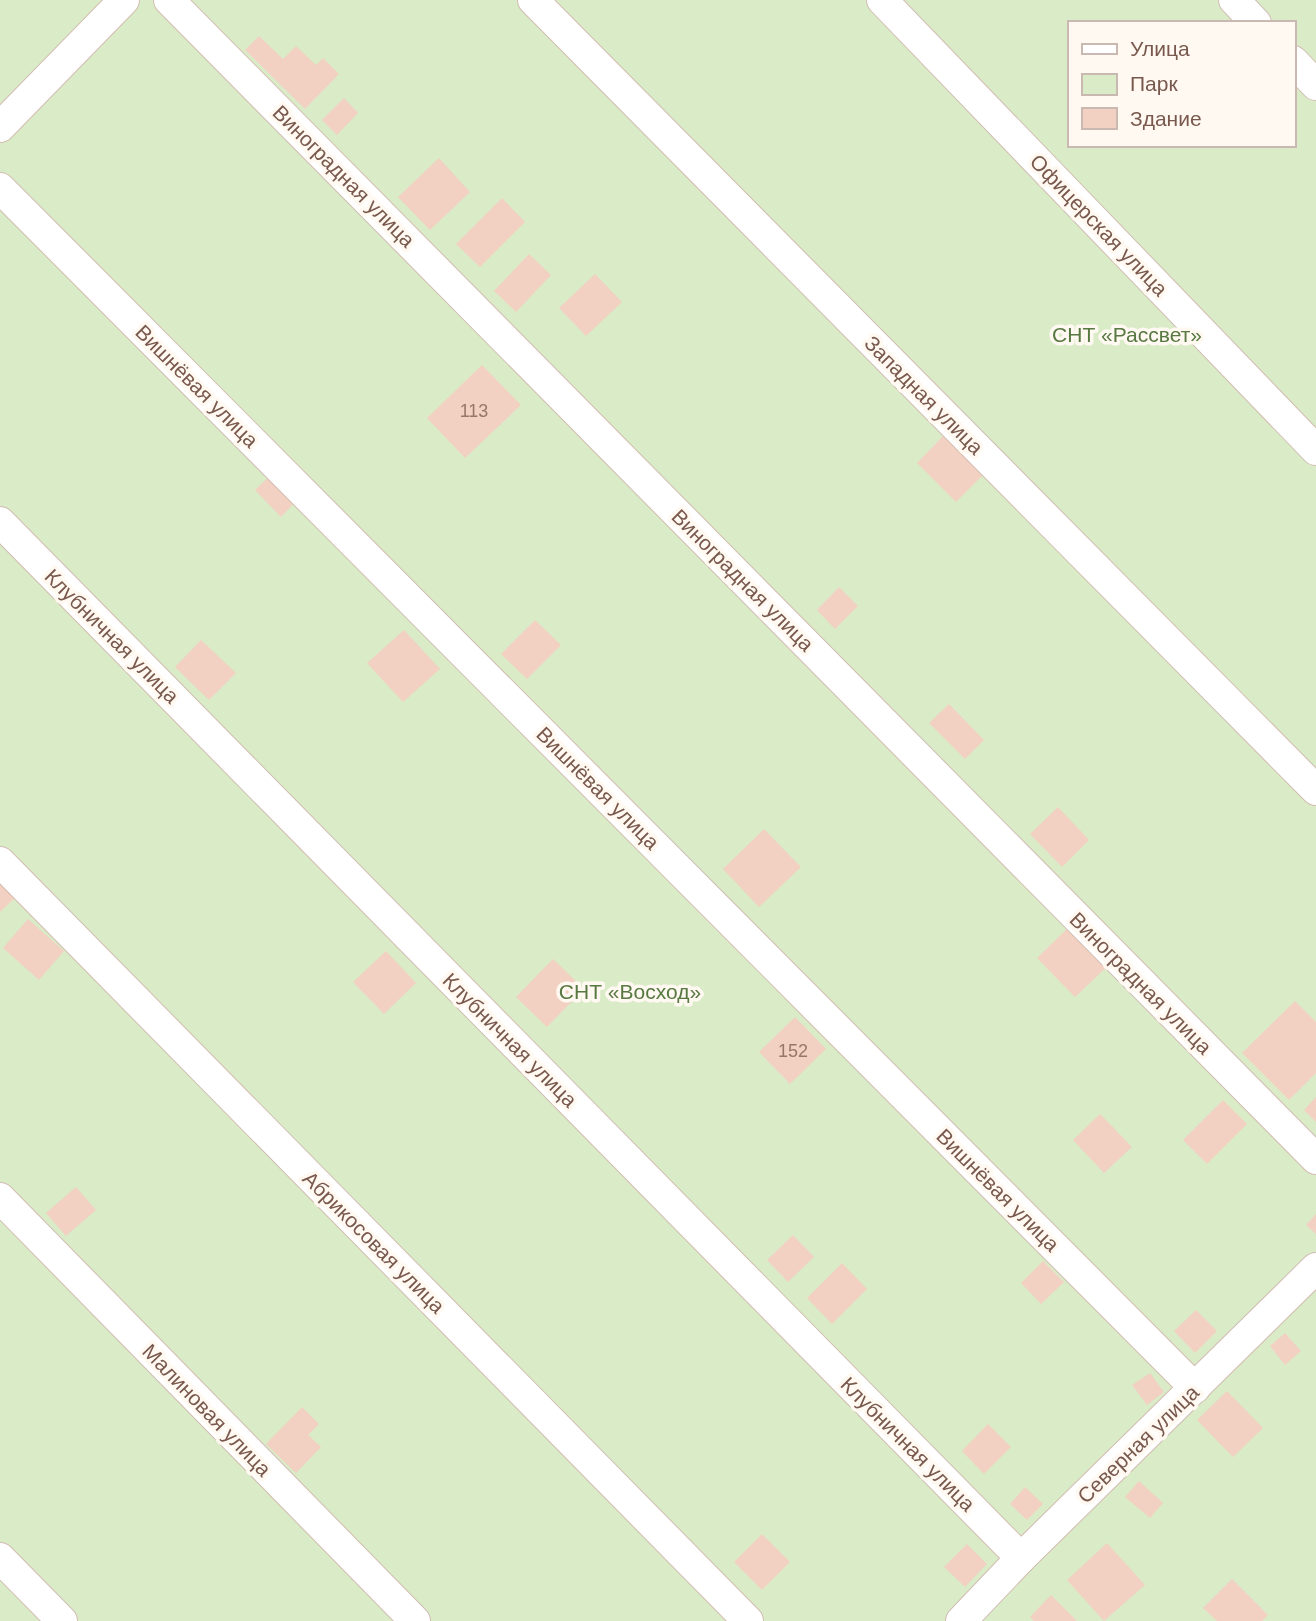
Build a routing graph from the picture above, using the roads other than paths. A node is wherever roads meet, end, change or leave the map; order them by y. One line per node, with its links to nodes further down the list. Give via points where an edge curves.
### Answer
1 (124, 0): 9 (street)
2 (169, 0): 15 (street, Виноградная улица)
3 (533, 0): 13 (street, Западная улица)
4 (882, 0): 11 (street, Офицерская улица)
5 (1234, 0): 6 (street)
6 (1254, 21)
7 (1295, 63): 8 (street)
8 (1316, 85)
9 (0, 127)
10 (0, 188): 18 (street, Вишнёвая улица)
11 (1316, 450)
12 (0, 522): 19 (street, Клубничная улица)
13 (1316, 790)
14 (0, 862): 23 (street, Абрикосовая улица)
15 (1316, 1159)
16 (0, 1198): 22 (street, Малиновая улица)
17 (1316, 1268): 18 (street, Северная улица)
18 (1195, 1388): 19 (street, Северная улица)
19 (1021, 1558): 24 (street, Северная улица)
20 (0, 1559): 21 (street)
21 (62, 1621)
22 (415, 1621)
23 (748, 1621)
24 (961, 1621)

